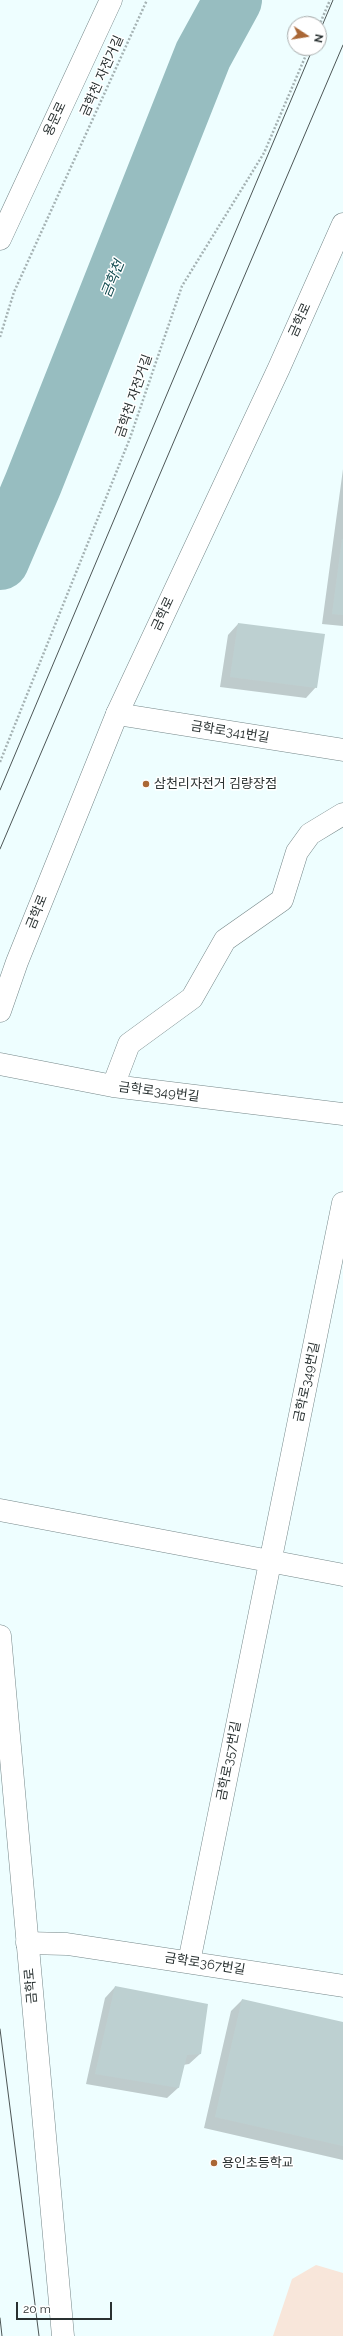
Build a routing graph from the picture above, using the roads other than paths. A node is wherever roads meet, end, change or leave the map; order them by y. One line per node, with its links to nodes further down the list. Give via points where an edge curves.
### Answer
1 (111, 0): 3 (street, 용문로)
2 (343, 224): 4 (street, 금학로)
3 (0, 239)
4 (117, 714): 5 (street, 금학로341번길); 7 (street, 금학로)
5 (343, 750)
6 (343, 814): 9 (street, via 310,834 297,852 282,900 225,940 192,998 128,1044)
7 (0, 1010)
8 (0, 1064): 9 (street, 금학로349번길)
9 (113, 1086): 10 (street, 금학로349번길)
10 (343, 1114)
11 (343, 1203): 13 (street, 금학로349번길)
12 (0, 1510): 13 (street)
13 (270, 1560): 14 (street); 17 (street, 금학로357번길)
14 (343, 1575)
15 (0, 1636): 16 (street, 금학로)
16 (27, 1943): 17 (street, 금학로367번길, via 67,1944); 19 (street, 금학로)
17 (189, 1962): 18 (street, 금학로367번길)
18 (343, 1986)
19 (63, 2336)

